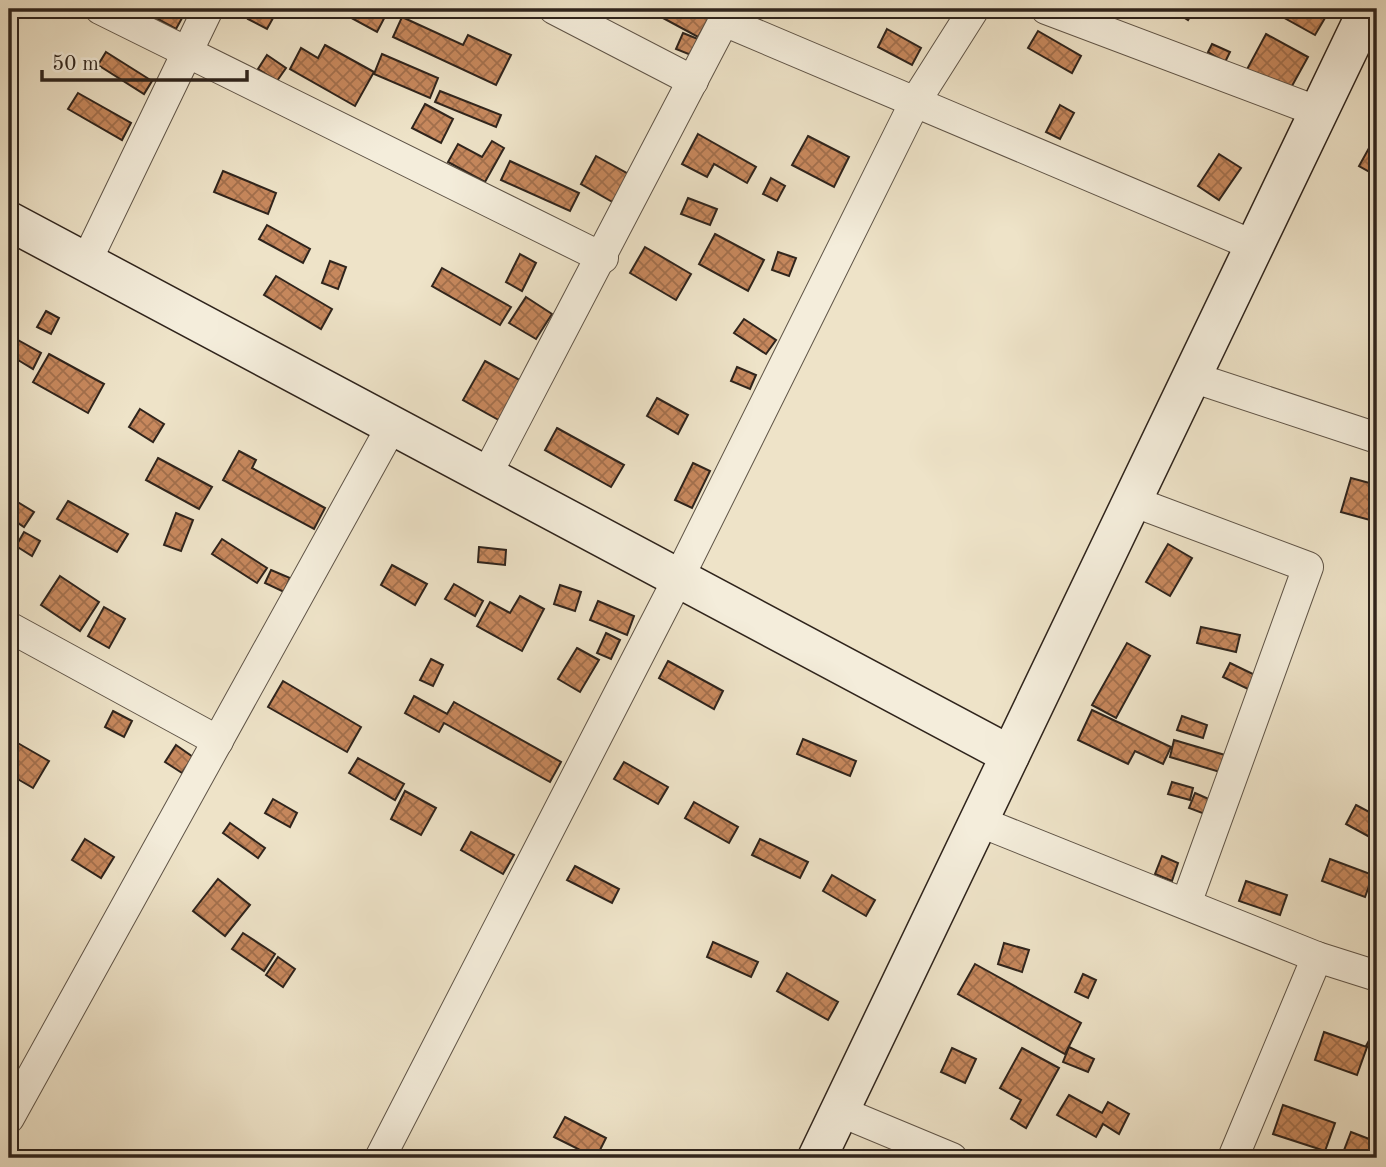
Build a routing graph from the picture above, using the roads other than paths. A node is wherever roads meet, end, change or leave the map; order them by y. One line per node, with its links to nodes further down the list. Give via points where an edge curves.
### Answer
1 (100, 9): 8 (street)
2 (208, 9): 8 (street)
3 (554, 9): 9 (street)
4 (974, 9): 10 (street)
5 (1046, 9): 11 (street)
6 (1368, 9): 11 (street)
7 (727, 15): 9 (street); 10 (street)
8 (188, 51): 14 (street); 15 (street)
9 (692, 81): 14 (street)
10 (915, 102): 13 (street); 21 (street)
11 (1319, 112): 13 (street)
12 (9, 221): 15 (street)
13 (1255, 246): 16 (street)
14 (603, 258): 19 (street)
15 (86, 262): 17 (street)
16 (1192, 377): 18 (street); 20 (street)
17 (394, 424): 19 (street); 23 (street)
18 (1377, 438)
19 (487, 474): 21 (street)
20 (1132, 501): 24 (street); 26 (street, via 1308,567)
21 (679, 577): 24 (street); 31 (street)
22 (9, 627): 23 (street)
23 (218, 741): 30 (street)
24 (1010, 755): 25 (street)
25 (978, 821): 26 (street); 29 (street)
26 (1186, 904): 27 (street)
27 (1317, 957): 28 (street); 34 (street)
28 (1377, 976)
29 (839, 1111): 32 (street); 33 (street)
30 (9, 1118)
31 (380, 1158)
32 (817, 1158)
33 (952, 1158)
34 (1233, 1158)

